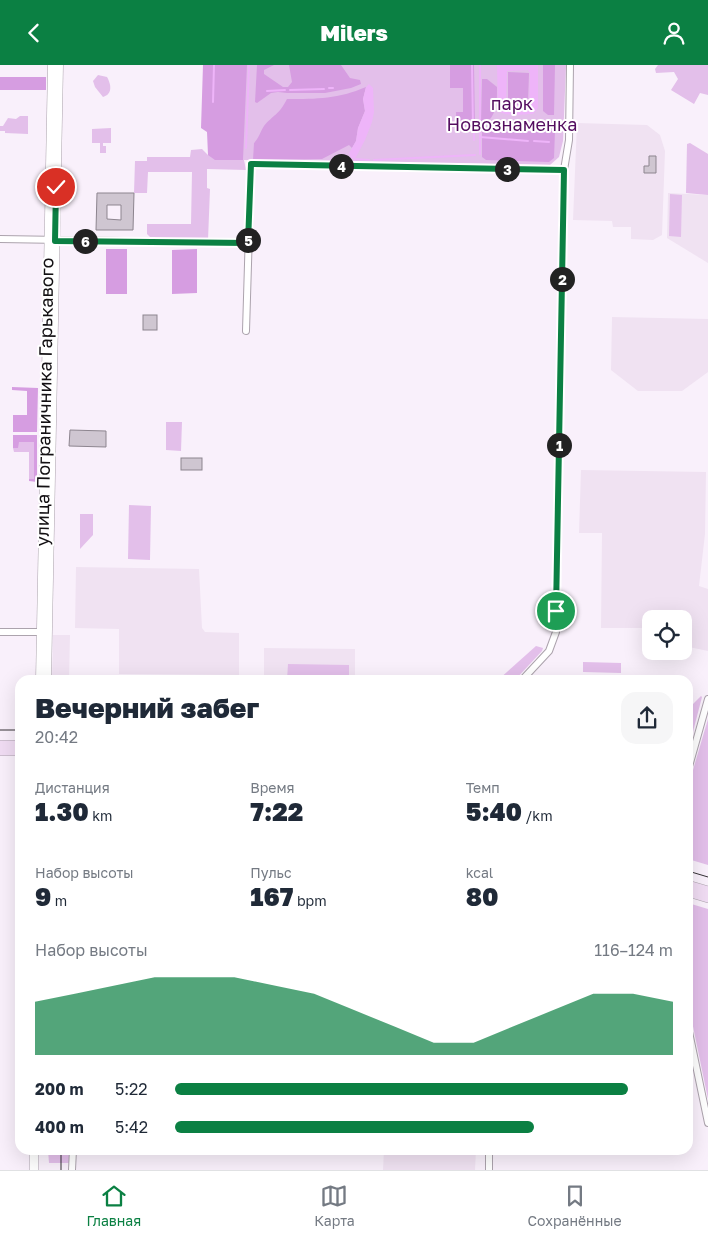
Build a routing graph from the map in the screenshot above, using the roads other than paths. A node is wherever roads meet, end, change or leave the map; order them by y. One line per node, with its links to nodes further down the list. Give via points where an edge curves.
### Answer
1 (52, 65): 6 (street, улица Пограничника Гарькавого)
2 (59, 65): 6 (street, улица Пограничника Гарькавого)
3 (570, 65): 4 (street, via 569,140)
4 (564, 170): 7 (street, via 251,164); 13 (street, via 556,632 549,651)
5 (0, 239): 6 (street)
6 (52, 241): 7 (street); 10 (street, улица Пограничника Гарькавого)
7 (248, 243): 8 (street)
8 (246, 331)
9 (0, 632): 10 (street)
10 (44, 632): 11 (street, улица Пограничника Гарькавого); 12 (street, улица Пограничника Гарькавого)
11 (40, 675)
12 (47, 675)
13 (527, 675)
14 (708, 699): 19 (street)
15 (0, 745): 16 (main road)
16 (15, 745)
17 (0, 751): 18 (main road)
18 (15, 751)
19 (693, 752)
20 (693, 886): 21 (main road)
21 (708, 891)
22 (693, 894): 23 (main road)
23 (708, 899)
24 (693, 1051): 25 (street)
25 (708, 1123)
26 (34, 1155): 29 (street)
27 (73, 1155): 30 (street)
28 (490, 1155): 31 (street)
29 (34, 1170)
30 (72, 1170)
31 (489, 1170)

